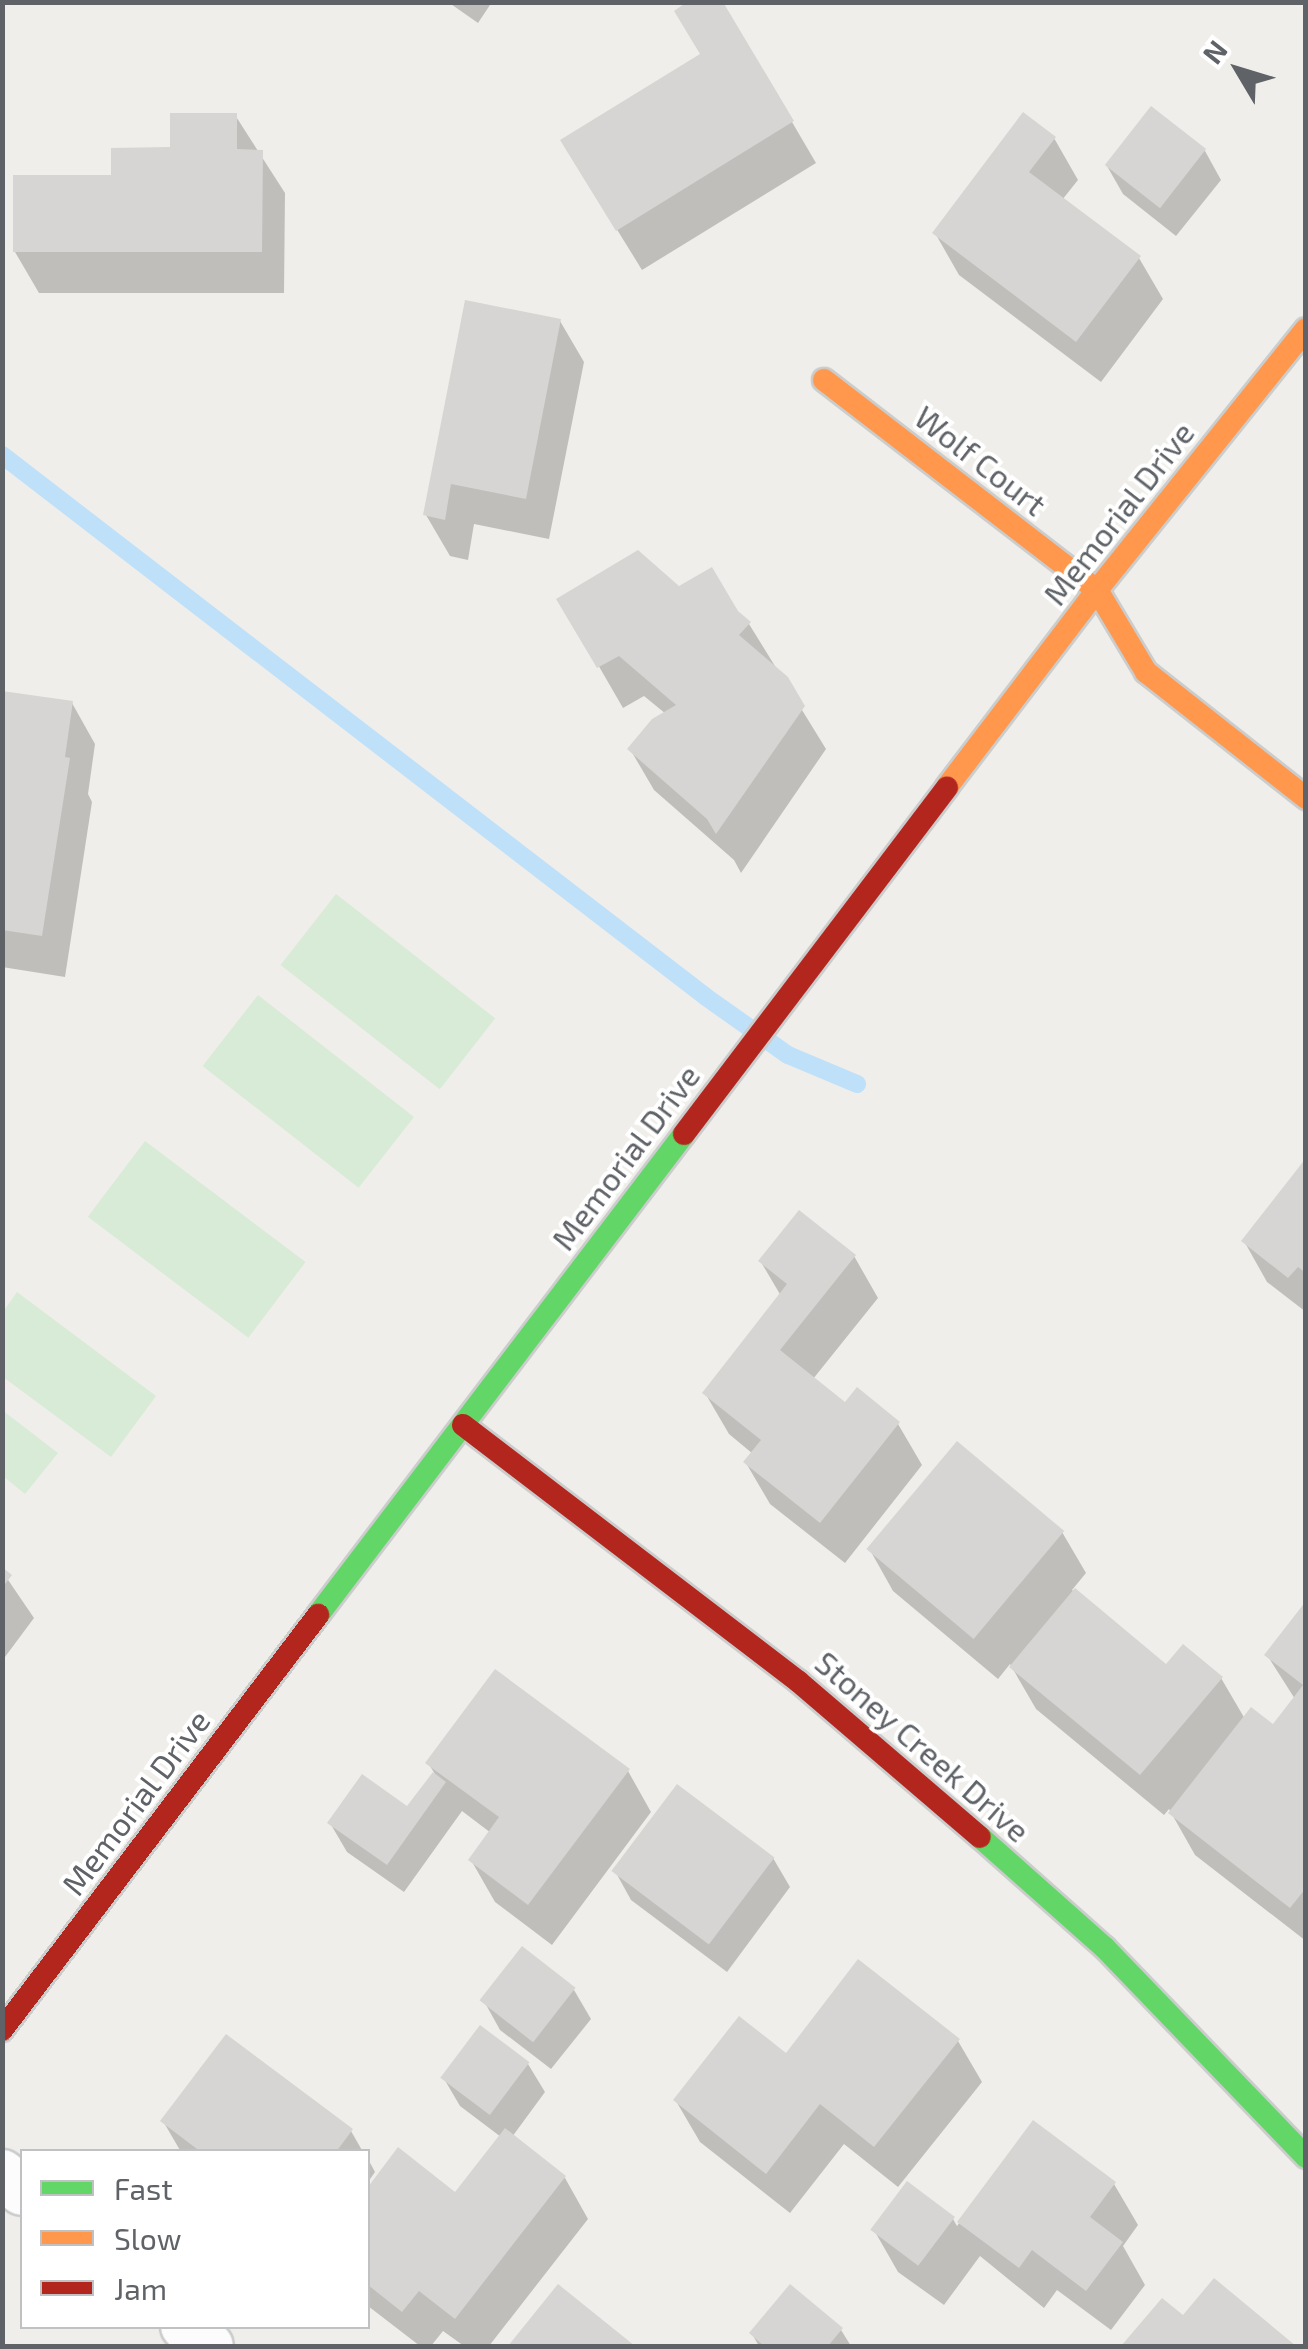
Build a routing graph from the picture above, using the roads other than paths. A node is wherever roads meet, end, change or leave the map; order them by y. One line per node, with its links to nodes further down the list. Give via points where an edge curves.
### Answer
1 (1306, 328): 3 (street, Memorial Drive)
2 (824, 380): 3 (street, Wolf Court)
3 (1097, 590): 4 (street, via 1146,672); 5 (street, Memorial Drive)
4 (1306, 798)
5 (463, 1424): 6 (street, Memorial Drive); 7 (street, Stoney Creek Drive, via 800,1682 928,1790 1105,1948)
6 (2, 2030)
7 (1306, 2157)
8 (189, 2329): 9 (street)
9 (209, 2346)

